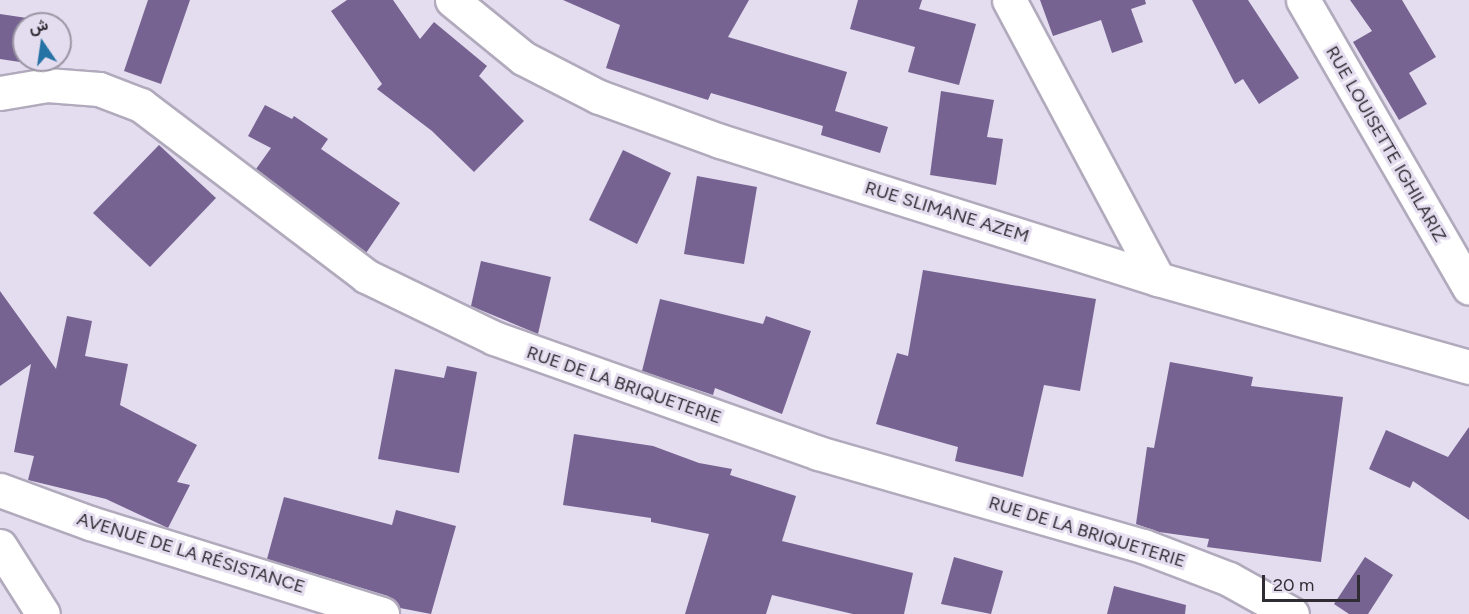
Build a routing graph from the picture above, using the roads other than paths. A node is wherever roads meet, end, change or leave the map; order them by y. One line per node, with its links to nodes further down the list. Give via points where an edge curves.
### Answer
1 (452, 0): 5 (street, RUE SLIMANE AZEM, via 523,58 598,97 720,141)
2 (1009, 0): 5 (street)
3 (1303, 0): 6 (street, RUE LOUISETTE IGHILARIZ)
4 (0, 93): 12 (street, RUE DE LA BRIQUETERIE, via 46,85 99,89 141,105 366,276 494,338 818,453 1143,546 1229,579)
5 (1158, 279): 7 (street, RUE SLIMANE AZEM)
6 (1469, 288)
7 (1469, 367)
8 (0, 490): 11 (street, AVENUE DE LA RÉSISTANCE, via 90,523)
9 (0, 546): 10 (street)
10 (43, 614)
11 (382, 614)
12 (1292, 614)

